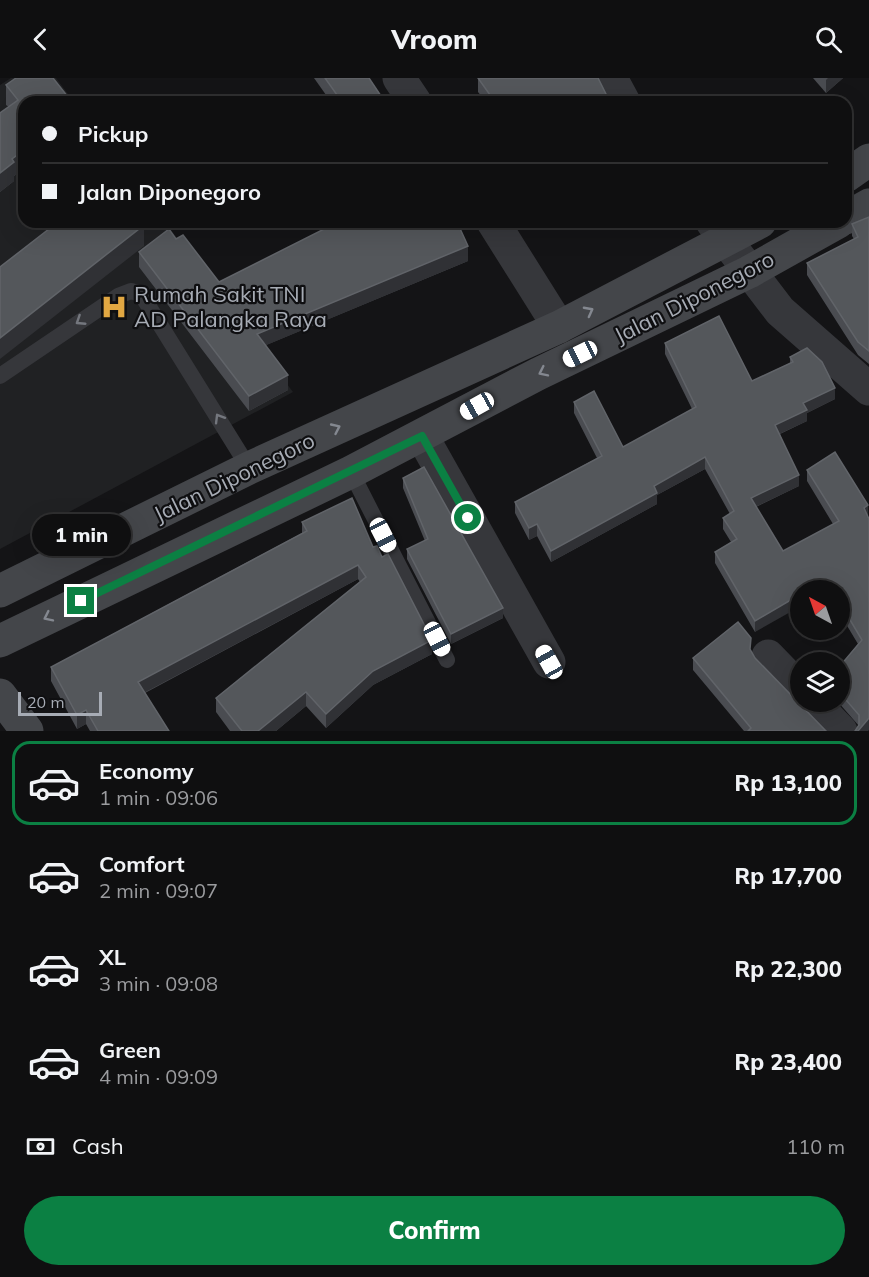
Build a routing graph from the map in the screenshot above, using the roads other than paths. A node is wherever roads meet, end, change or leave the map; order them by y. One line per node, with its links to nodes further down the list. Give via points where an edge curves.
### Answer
1 (399, 78): 3 (street)
2 (611, 78): 4 (street)
3 (411, 96)
4 (621, 96)
5 (869, 160): 6 (main road)
6 (852, 172)
7 (869, 205): 8 (main road)
8 (852, 215)
9 (497, 228): 13 (street)
10 (827, 228): 12 (main road, Jalan Diponegoro)
11 (719, 231): 12 (street); 13 (main road, Jalan Diponegoro, one-way to 11)
12 (749, 272): 15 (street, via 780,311); 16 (main road, Jalan Diponegoro, one-way to 16, via 538,374)
13 (559, 327): 17 (main road, Jalan Diponegoro, one-way to 13)
14 (0, 376): 17 (lane, one-way to 14, via 141,294 131,291 118,296)
15 (869, 389)
16 (422, 436): 18 (main road, Jalan Diponegoro); 23 (street)
17 (249, 468): 19 (main road, Jalan Diponegoro)
18 (351, 472): 20 (main road, Jalan Diponegoro, one-way to 20); 22 (lane)
19 (0, 591)
20 (0, 641)
21 (768, 656): 24 (street)
22 (447, 660)
23 (549, 662)
24 (790, 679)
25 (0, 695): 27 (main road)
26 (823, 712): 28 (street)
27 (27, 731)
28 (841, 731)

